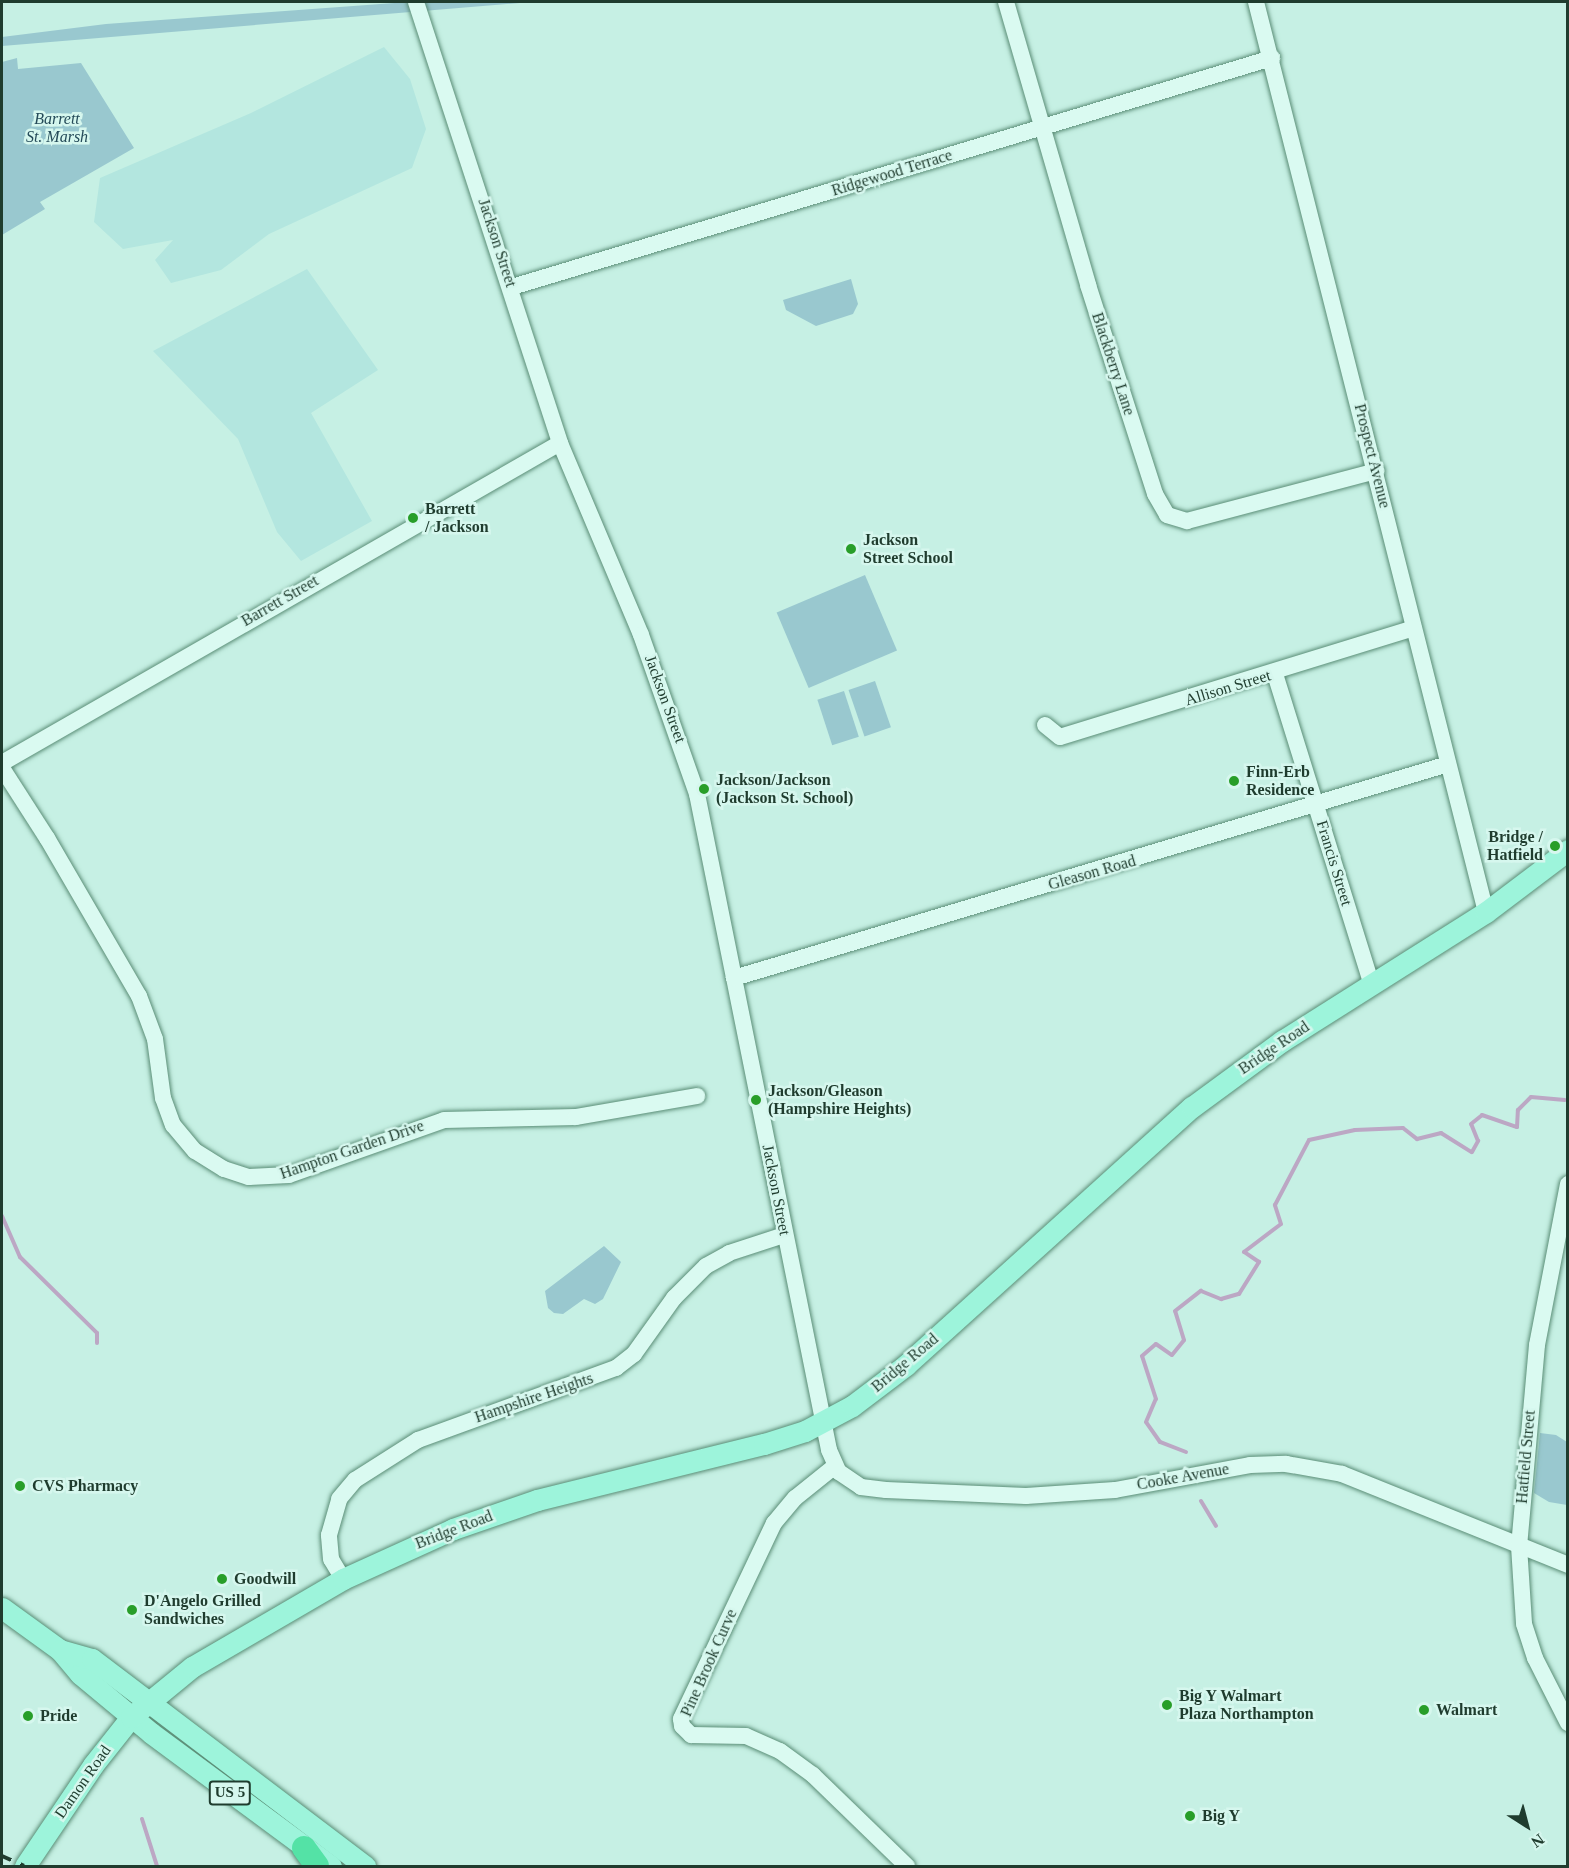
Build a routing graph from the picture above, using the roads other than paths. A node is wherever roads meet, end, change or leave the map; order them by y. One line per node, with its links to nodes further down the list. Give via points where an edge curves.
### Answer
1 (416, 2): 6 (street, Jackson Street)
2 (1006, 2): 5 (street, Blackberry Lane)
3 (1256, 2): 4 (street, Prospect Avenue)
4 (1272, 58): 5 (street, Ridgewood Terrace); 8 (street, Prospect Avenue)
5 (1043, 127): 6 (street, Ridgewood Terrace); 8 (street, Blackberry Lane, via 1151,483 1167,515 1187,521)
6 (512, 287): 7 (street, Jackson Street)
7 (560, 443): 12 (street, Barrett Street); 18 (street, Jackson Street, via 641,635 689,766)
8 (1376, 471): 9 (street, Prospect Avenue)
9 (1414, 628): 10 (street, Allison Street); 13 (street, Prospect Avenue)
10 (1275, 674): 11 (street, Allison Street, via 1060,737); 15 (street, Francis Street)
11 (1045, 726)
12 (2, 763)
13 (1448, 764): 15 (street, Gleason Road); 17 (street, Prospect Avenue)
14 (2, 768): 20 (street, Hampton Garden Drive, via 139,996 155,1039 163,1098 173,1125 195,1151 224,1169 249,1177 289,1175 444,1120 556,1119)
15 (1316, 804): 18 (street, Gleason Road); 19 (street, Francis Street)
16 (1568, 850): 17 (main road, Bridge Road)
17 (1486, 912): 19 (main road, Bridge Road)
18 (734, 978): 22 (street, Jackson Street)
19 (1371, 983): 23 (main road, Bridge Road, via 1282,1041 1192,1107 906,1365)
20 (697, 1096)
21 (1568, 1184): 25 (street, Hatfield Street, via 1537,1345)
22 (784, 1235): 23 (street, Jackson Street); 27 (street, Hampshire Heights, via 729,1252 706,1266 674,1299 634,1354 616,1368 418,1440 355,1480 339,1499 329,1535 331,1558)
23 (825, 1421): 24 (street); 27 (main road, Bridge Road, via 764,1444 537,1500 453,1529)
24 (835, 1466): 25 (street, Cooke Avenue, via 850,1482 867,1488 1026,1496 1115,1490 1250,1465 1286,1464 1342,1474); 35 (street, Pine Brook Curve, via 795,1498 774,1523 681,1719 682,1725 691,1735 746,1736 780,1751 813,1775)
25 (1519, 1546): 26 (street, Cooke Avenue); 30 (street, Hatfield Street, via 1524,1624 1535,1658)
26 (1568, 1565)
27 (343, 1579): 29 (main road, Bridge Road, via 192,1667)
28 (2, 1608): 29 (main road, US 5, via 60,1650 92,1659)
29 (139, 1710): 31 (main road, US 5); 32 (main road, Damon Road, via 93,1765); 34 (main road, US 5)
30 (1568, 1723)
31 (311, 1857): 33 (main road, US 5)
32 (25, 1866)
33 (331, 1866)
34 (365, 1866)
35 (907, 1866)

